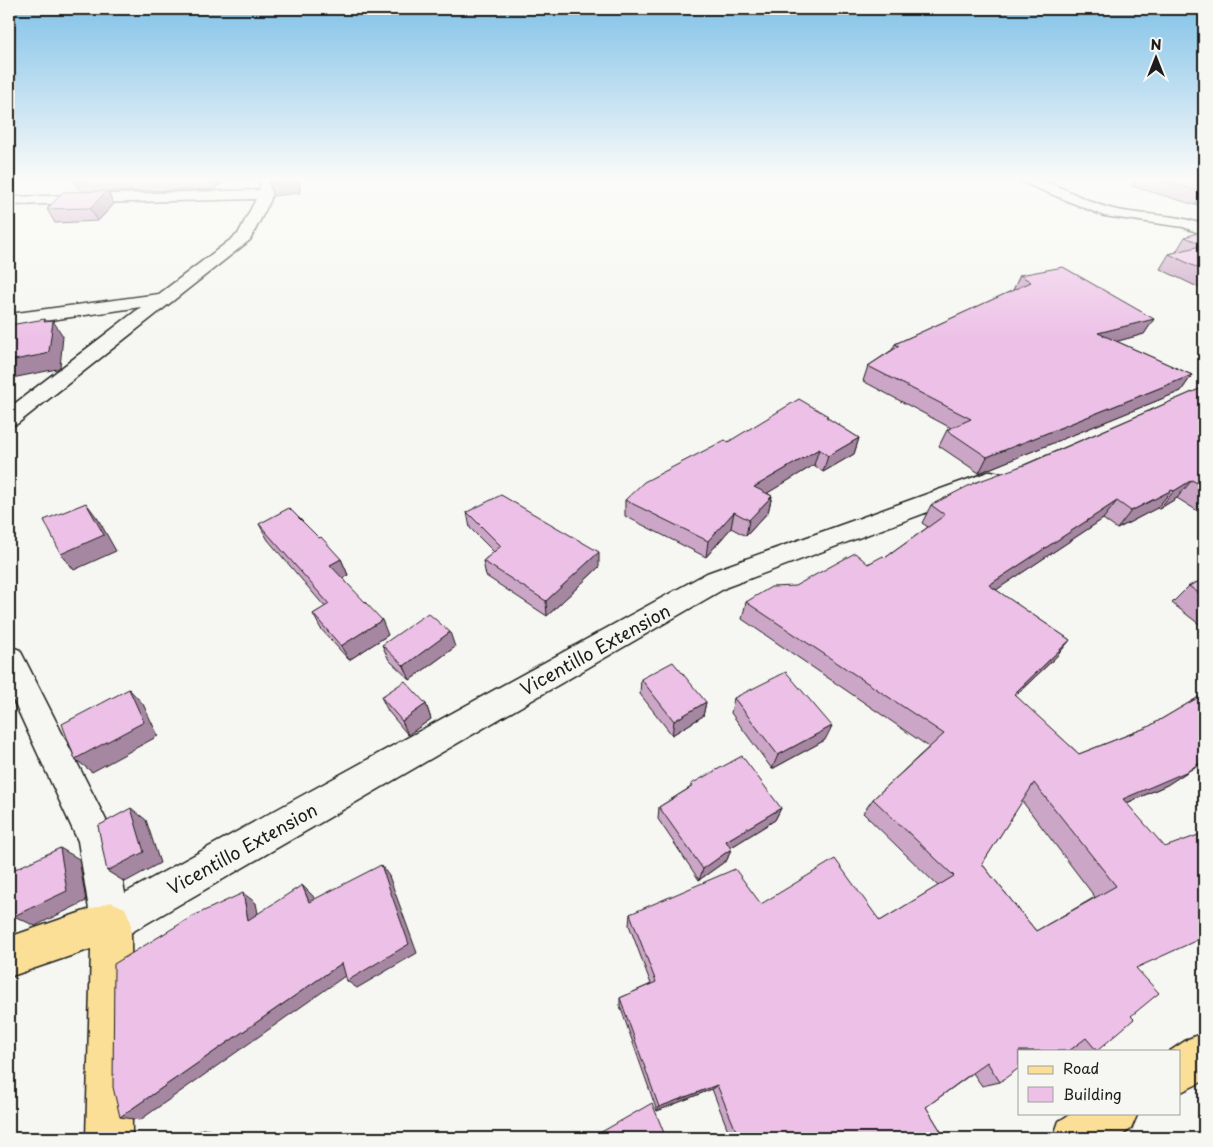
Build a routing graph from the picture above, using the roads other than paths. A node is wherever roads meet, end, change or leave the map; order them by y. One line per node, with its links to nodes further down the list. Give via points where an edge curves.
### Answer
1 (246, 232): 2 (street, via 244,237)
2 (164, 299): 3 (street); 4 (street)
3 (9, 320)
4 (9, 419)
5 (1016, 470): 7 (street, Vicentillo Extension, via 718,580)
6 (9, 658): 7 (street, via 96,839)
7 (111, 922): 8 (main road, Vicentillo Extension); 12 (main road)
8 (9, 957)
9 (1204, 1055): 10 (main road)
10 (1180, 1070)
11 (1113, 1114): 13 (main road)
12 (109, 1138)
13 (1076, 1138)

